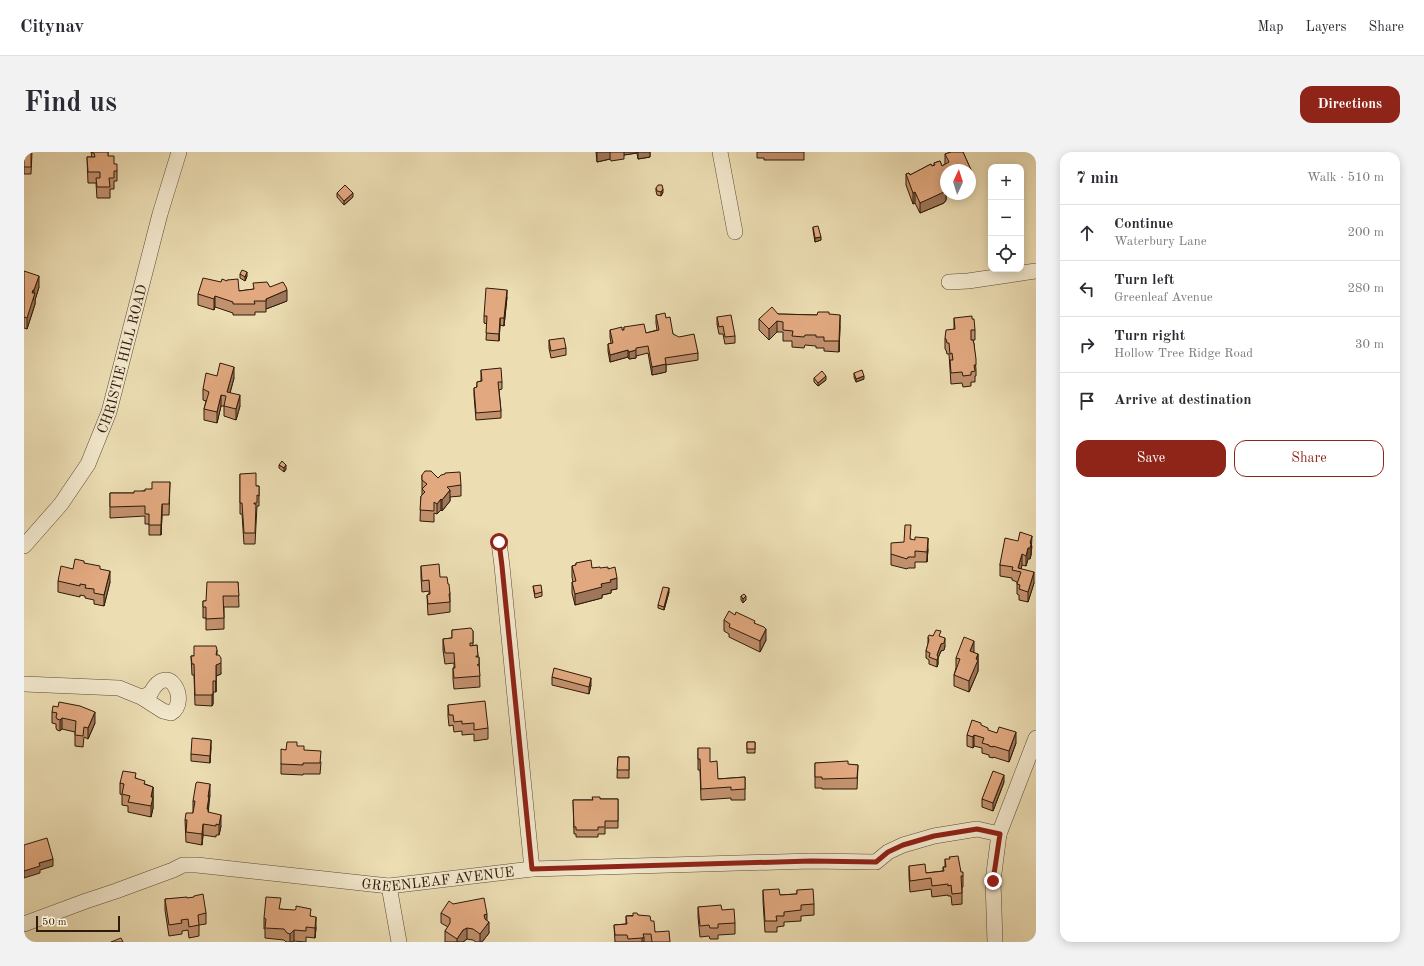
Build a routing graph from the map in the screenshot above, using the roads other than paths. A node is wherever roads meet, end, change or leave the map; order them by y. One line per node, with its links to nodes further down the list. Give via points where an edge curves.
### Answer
1 (179, 152): 7 (street, CHRISTIE HILL ROAD, via 160,214 109,412 88,464 62,504)
2 (720, 152): 3 (street)
3 (735, 232)
4 (1036, 271): 5 (street)
5 (949, 282)
6 (499, 542): 12 (street)
7 (24, 546)
8 (24, 684): 9 (street, via 119,688)
9 (141, 697)
10 (1035, 743): 11 (street)
11 (1000, 834): 12 (street, GREENLEAF AVENUE, via 977,829 934,836 903,845 888,852 876,862 811,861); 16 (street, via 993,881)
12 (532, 869): 13 (street, GREENLEAF AVENUE)
13 (388, 886): 14 (street, GREENLEAF AVENUE, via 183,865); 15 (street)
14 (24, 924)
15 (399, 942)
16 (995, 942)

